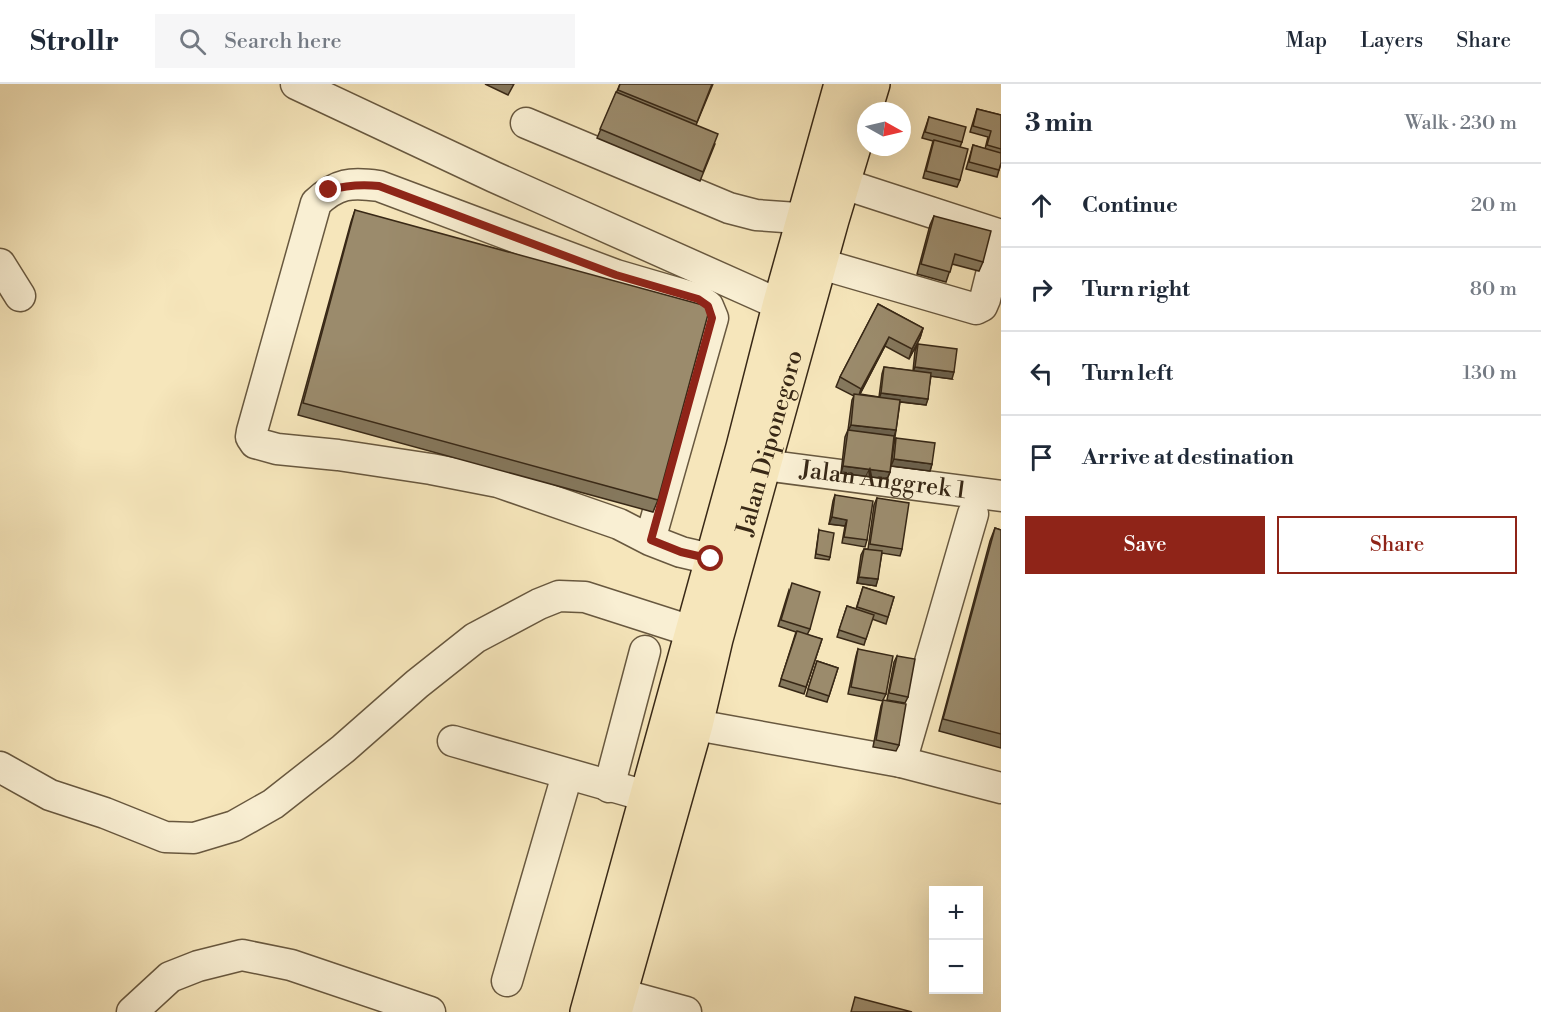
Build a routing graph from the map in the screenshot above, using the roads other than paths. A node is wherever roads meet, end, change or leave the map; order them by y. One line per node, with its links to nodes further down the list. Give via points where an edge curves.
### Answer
1 (296, 84): 10 (street)
2 (841, 84): 6 (highway, Jalan Diponegoro)
3 (873, 84): 5 (highway, Jalan Diponegoro)
4 (526, 123): 6 (street, via 729,208 756,215)
5 (844, 184): 6 (highway, Jalan Diponegoro); 8 (street, via 998,234 1000,240 985,299 976,309)
6 (818, 219): 8 (highway, Jalan Diponegoro); 10 (highway, Jalan Diponegoro)
7 (0, 264): 9 (street)
8 (821, 264): 10 (highway, Jalan Diponegoro)
9 (21, 296)
10 (793, 311): 11 (highway, Jalan Diponegoro); 15 (highway, Jalan Diponegoro, via 743,447)
11 (764, 465): 12 (street, Jalan Anggrek 1); 18 (highway, Jalan Diponegoro)
12 (1001, 496)
13 (973, 514): 20 (street)
14 (651, 540): 14 (street, via 712,318 708,306 698,299 616,275 379,186 361,184 329,190 316,203 252,431 255,443 498,482 618,524); 15 (street)
15 (711, 559): 16 (highway, Jalan Diponegoro)
16 (691, 631): 21 (street, via 585,597 559,596 539,604 475,638 273,804 234,826 194,838 165,837 50,795); 25 (highway, Jalan Diponegoro)
17 (645, 651): 23 (street)
18 (696, 725): 20 (street); 27 (highway, Jalan Diponegoro)
19 (453, 741): 22 (street)
20 (901, 762): 24 (street)
21 (0, 767)
22 (567, 775): 23 (street); 26 (street)
23 (609, 787): 25 (street)
24 (1001, 788)
25 (646, 796): 30 (highway, Jalan Diponegoro)
26 (507, 981)
27 (617, 1003): 31 (street)
28 (132, 1012): 29 (street, via 170,976 242,955 291,965)
29 (430, 1012)
30 (587, 1012)
31 (686, 1012)

